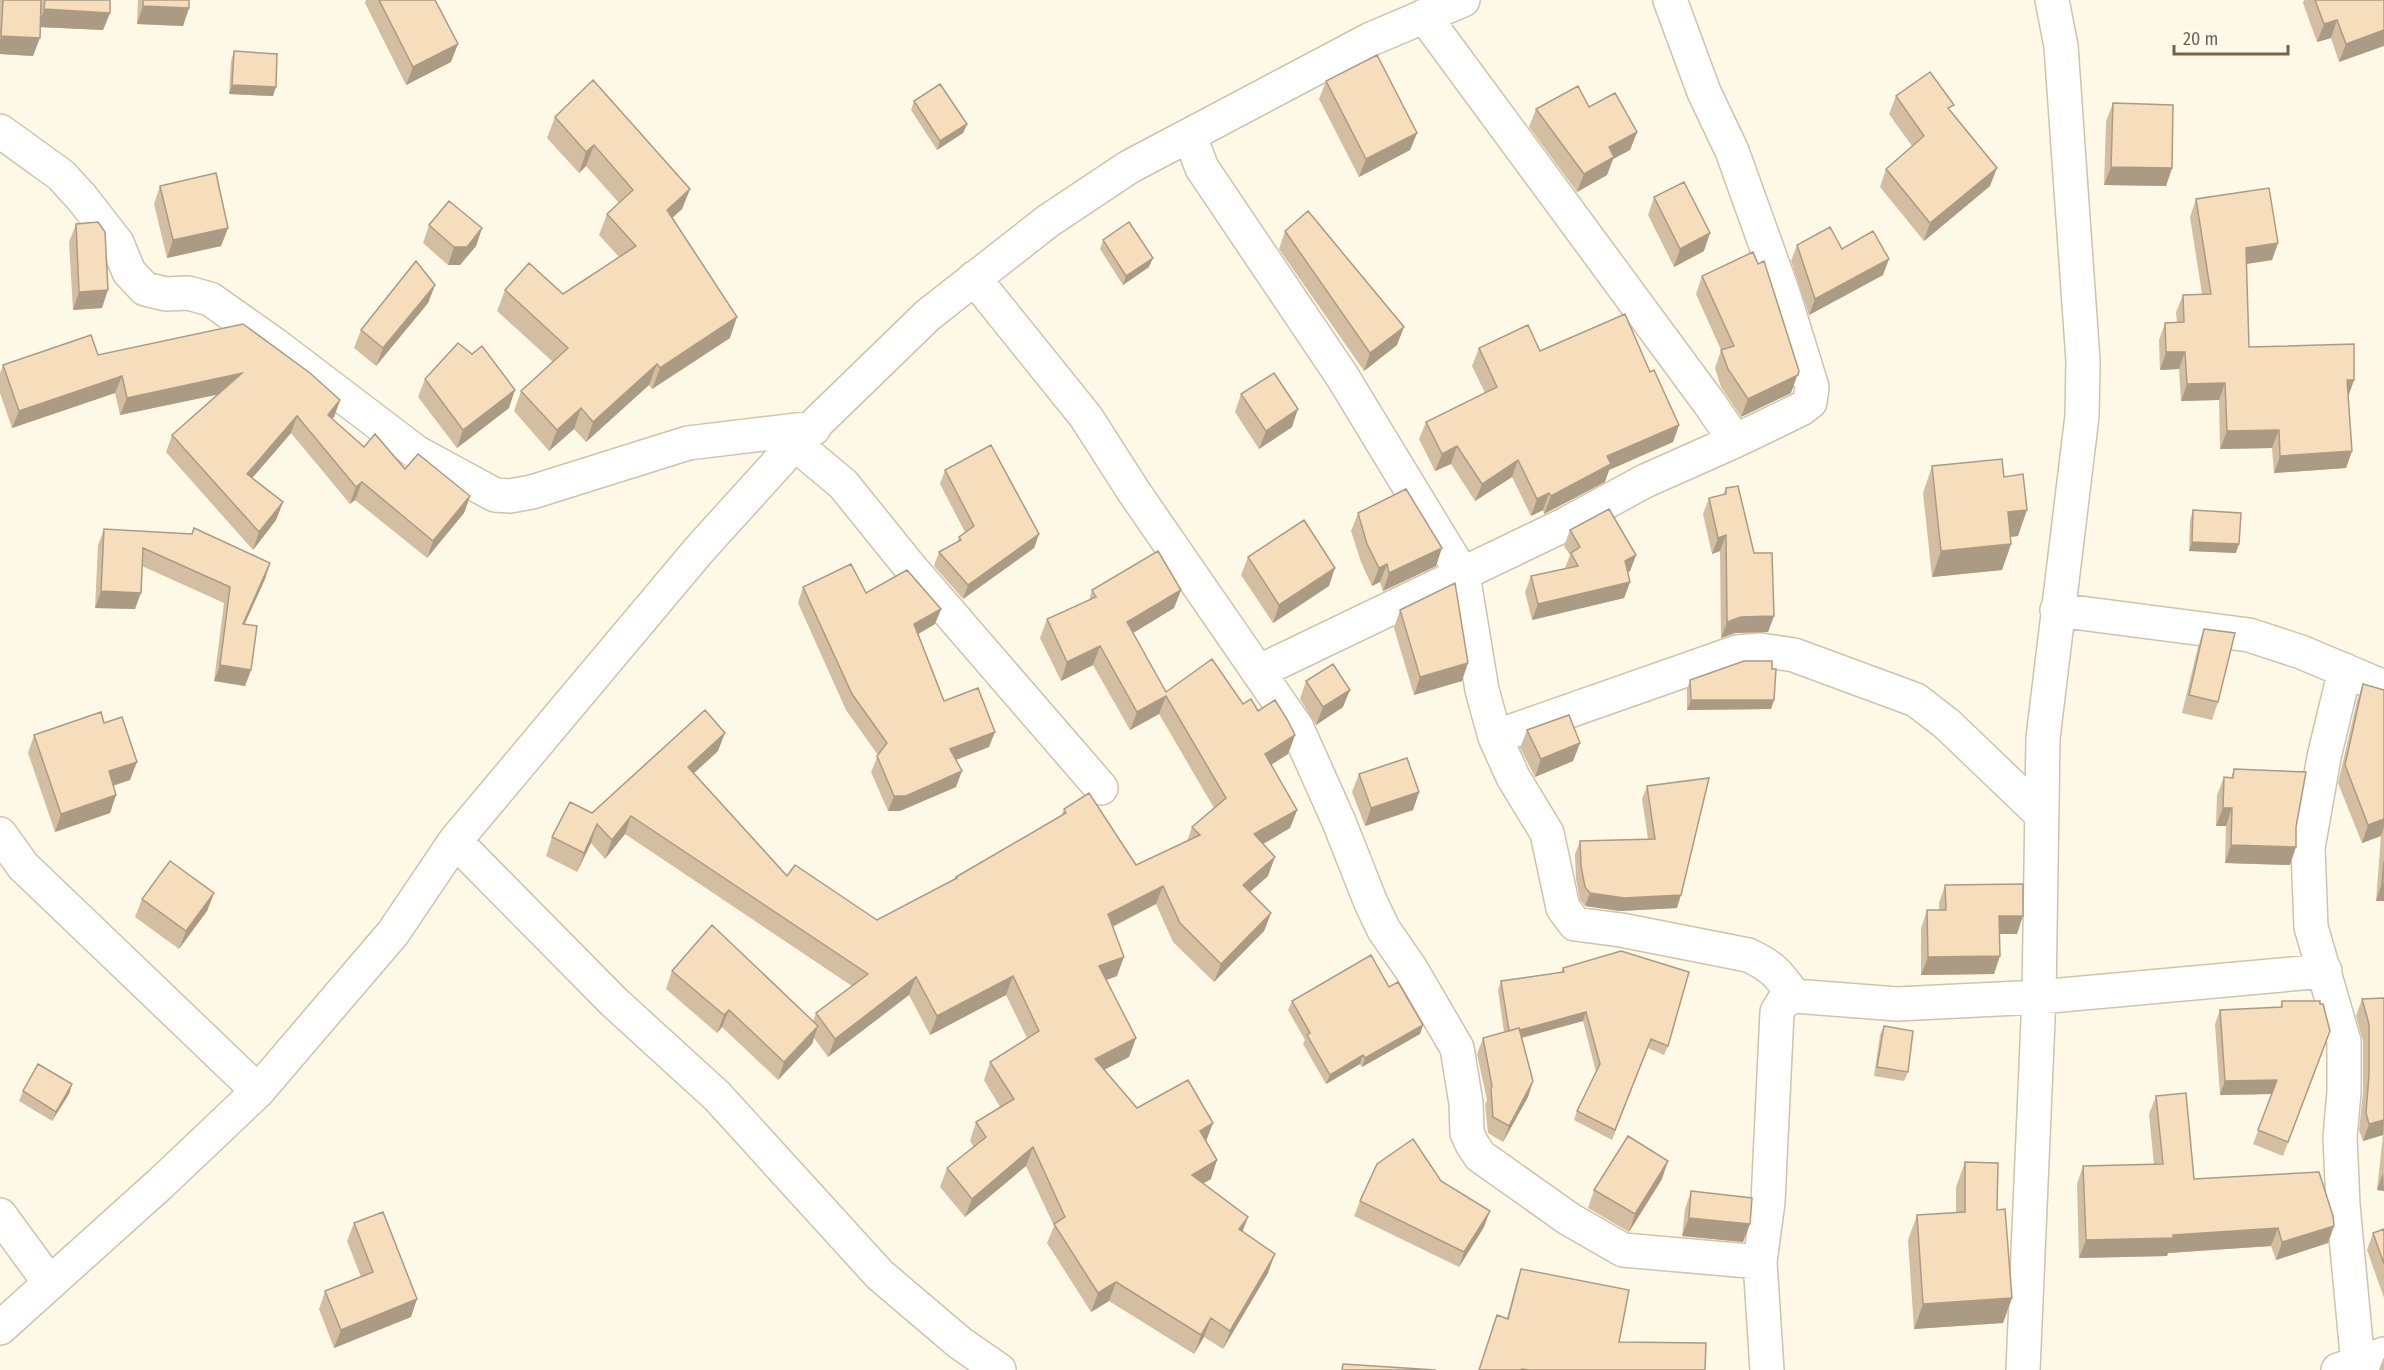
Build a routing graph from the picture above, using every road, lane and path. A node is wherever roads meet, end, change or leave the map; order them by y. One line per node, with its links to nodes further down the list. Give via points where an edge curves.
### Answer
1 (1463, 0): 4 (street)
2 (1670, 0): 9 (street, via 1704,93 1732,150 1812,387 1810,402 1801,409)
3 (2052, 0): 11 (street, via 2061,46 2083,361 2082,416)
4 (1424, 16): 6 (street, via 1371,39); 9 (street)
5 (0, 131): 8 (street, via 61,175 117,243 129,272 145,289 210,299 416,452 495,495 532,492 688,443)
6 (1190, 137): 7 (street, via 1129,167 1048,221); 10 (street, via 1202,168 1342,376)
7 (974, 278): 8 (street, via 928,315); 13 (street, via 1086,417)
8 (805, 436): 16 (street, via 910,567); 19 (street, via 699,550)
9 (1735, 441): 10 (street, via 1645,481)
10 (1463, 575): 13 (street); 15 (street, via 1482,690)
11 (2057, 610): 12 (street, via 2249,635); 17 (street, via 2043,738)
12 (2345, 670): 14 (street); 20 (street, via 2308,848 2311,927)
13 (1258, 672): 25 (street, via 1297,729 1384,930 1457,1048 1467,1133 1480,1156 1569,1219 1623,1250)
14 (2384, 687)
15 (1495, 737): 17 (street, via 1737,652 1772,651 1794,655 1916,700 1947,724); 21 (street, via 1513,777 1547,833 1563,909 1575,924 1748,955 1767,963)
16 (1101, 788)
17 (2041, 814): 22 (street)
18 (0, 834): 23 (street, via 23,866)
19 (455, 841): 23 (street, via 393,933); 29 (street, via 614,1002 717,1096 880,1275 960,1343)
20 (2325, 971): 22 (street); 28 (street, via 2344,1041 2340,1137)
21 (1794, 996): 22 (street, via 1897,1004); 25 (street, via 1783,1002 1777,1012 1768,1202)
22 (2038, 998): 31 (street)
23 (258, 1091): 26 (street)
24 (0, 1215): 26 (street)
25 (1760, 1262): 30 (street)
26 (49, 1282): 27 (street)
27 (0, 1328)
28 (2360, 1363)
29 (999, 1370)
30 (1767, 1370)
31 (2023, 1370)

